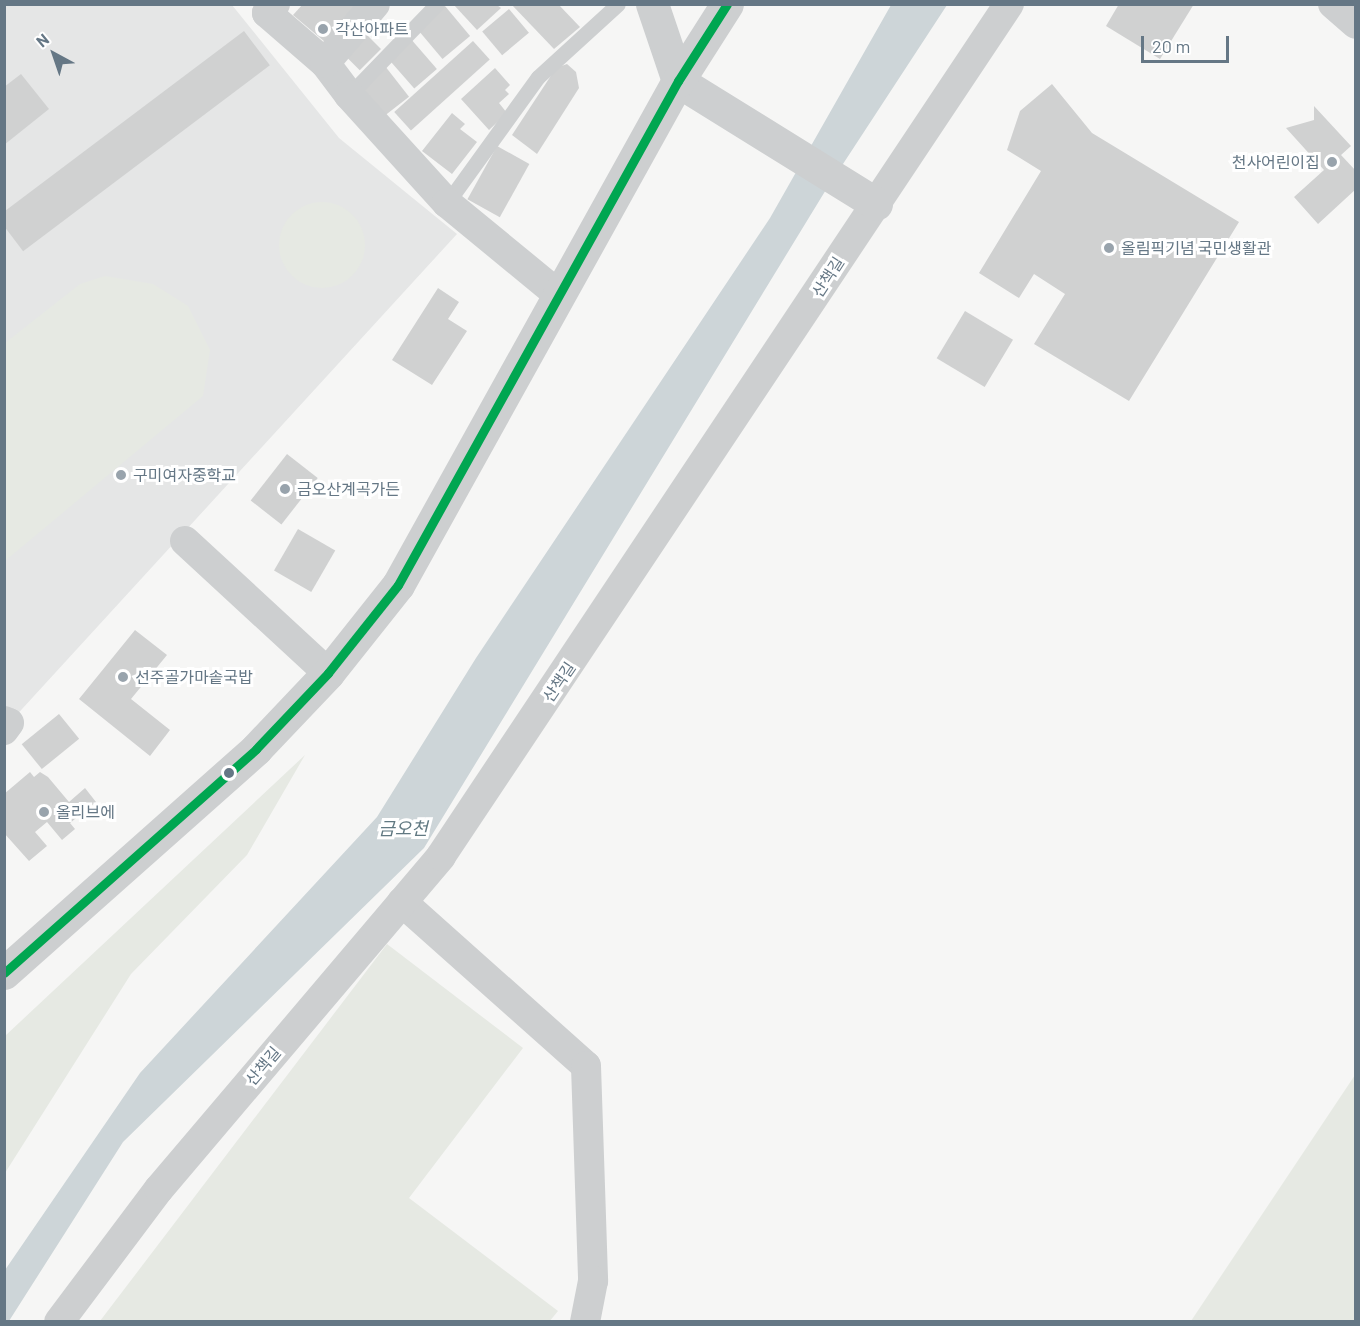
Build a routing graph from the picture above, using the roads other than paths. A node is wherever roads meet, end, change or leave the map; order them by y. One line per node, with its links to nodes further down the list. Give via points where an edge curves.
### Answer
1 (275, 4): 10 (street, via 267,13)
2 (375, 4): 10 (street)
3 (437, 4): 12 (lane)
4 (618, 4): 13 (lane, via 538,77)
5 (652, 4): 11 (street)
6 (728, 4): 11 (street)
7 (1009, 4): 14 (street, 산책길)
8 (1333, 4): 9 (street)
9 (1356, 24)
10 (325, 63): 12 (street)
11 (678, 81): 14 (street); 15 (street)
12 (349, 95): 13 (street)
13 (447, 202): 15 (street)
14 (876, 204): 20 (street, 산책길, via 455,836)
15 (559, 295): 17 (street, via 398,585)
16 (185, 541): 17 (street)
17 (328, 673): 21 (street, via 256,749)
18 (4, 721): 19 (street, via 9,723)
19 (4, 730)
20 (402, 902): 22 (street, 산책길, via 159,1190); 23 (street, via 586,1066 593,1281)
21 (11, 957)
22 (59, 1322)
23 (585, 1322)

